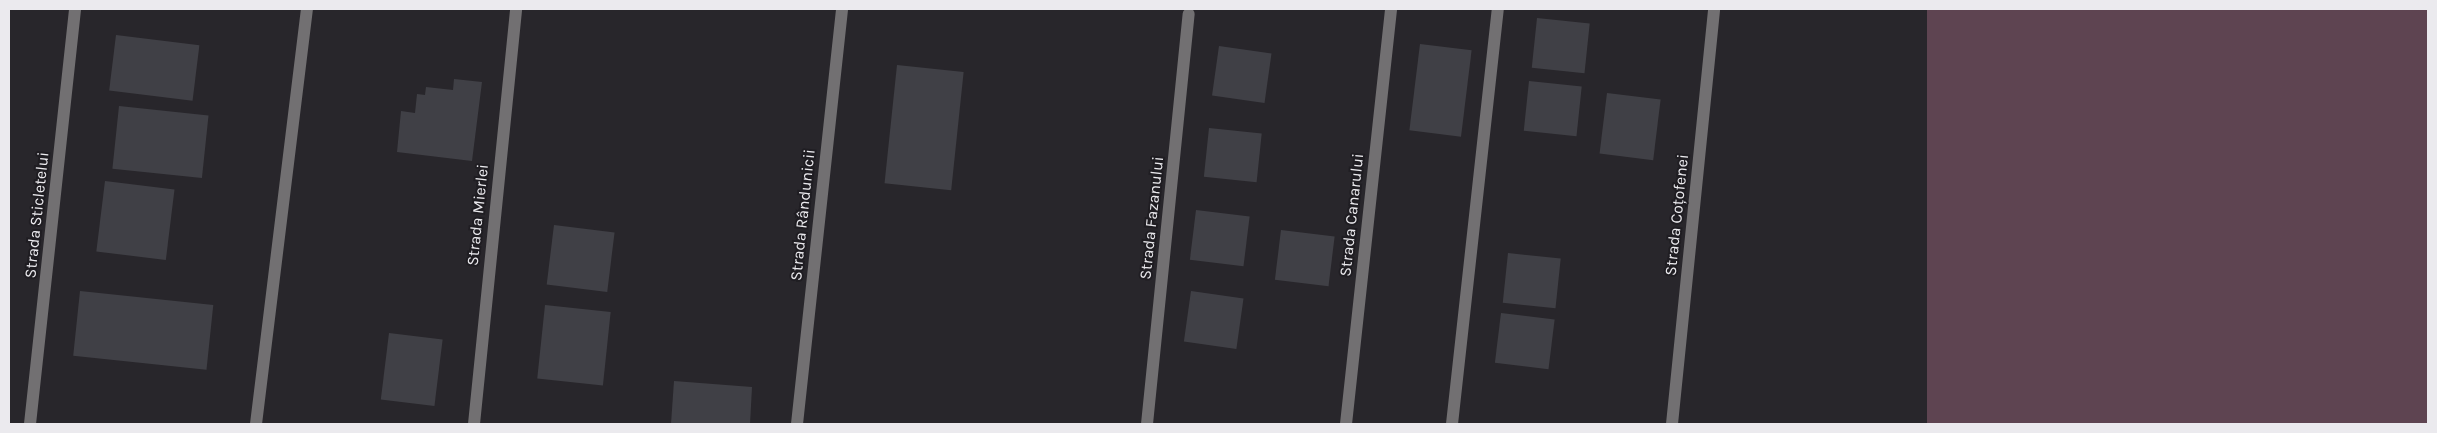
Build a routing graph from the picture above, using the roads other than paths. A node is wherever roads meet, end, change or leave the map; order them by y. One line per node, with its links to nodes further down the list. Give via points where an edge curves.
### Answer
1 (75, 9): 9 (street, Strada Sticletelui)
2 (307, 9): 10 (street)
3 (516, 9): 11 (street, Strada Mierlei)
4 (842, 9): 12 (street, Strada Rândunicii)
5 (1391, 9): 14 (street, Strada Canarului)
6 (1498, 9): 15 (street)
7 (1714, 9): 16 (street, Strada Coțofenei)
8 (1189, 14): 13 (street, Strada Fazanului)
9 (30, 424)
10 (256, 424)
11 (474, 424)
12 (797, 424)
13 (1147, 424)
14 (1346, 424)
15 (1452, 424)
16 (1672, 424)

